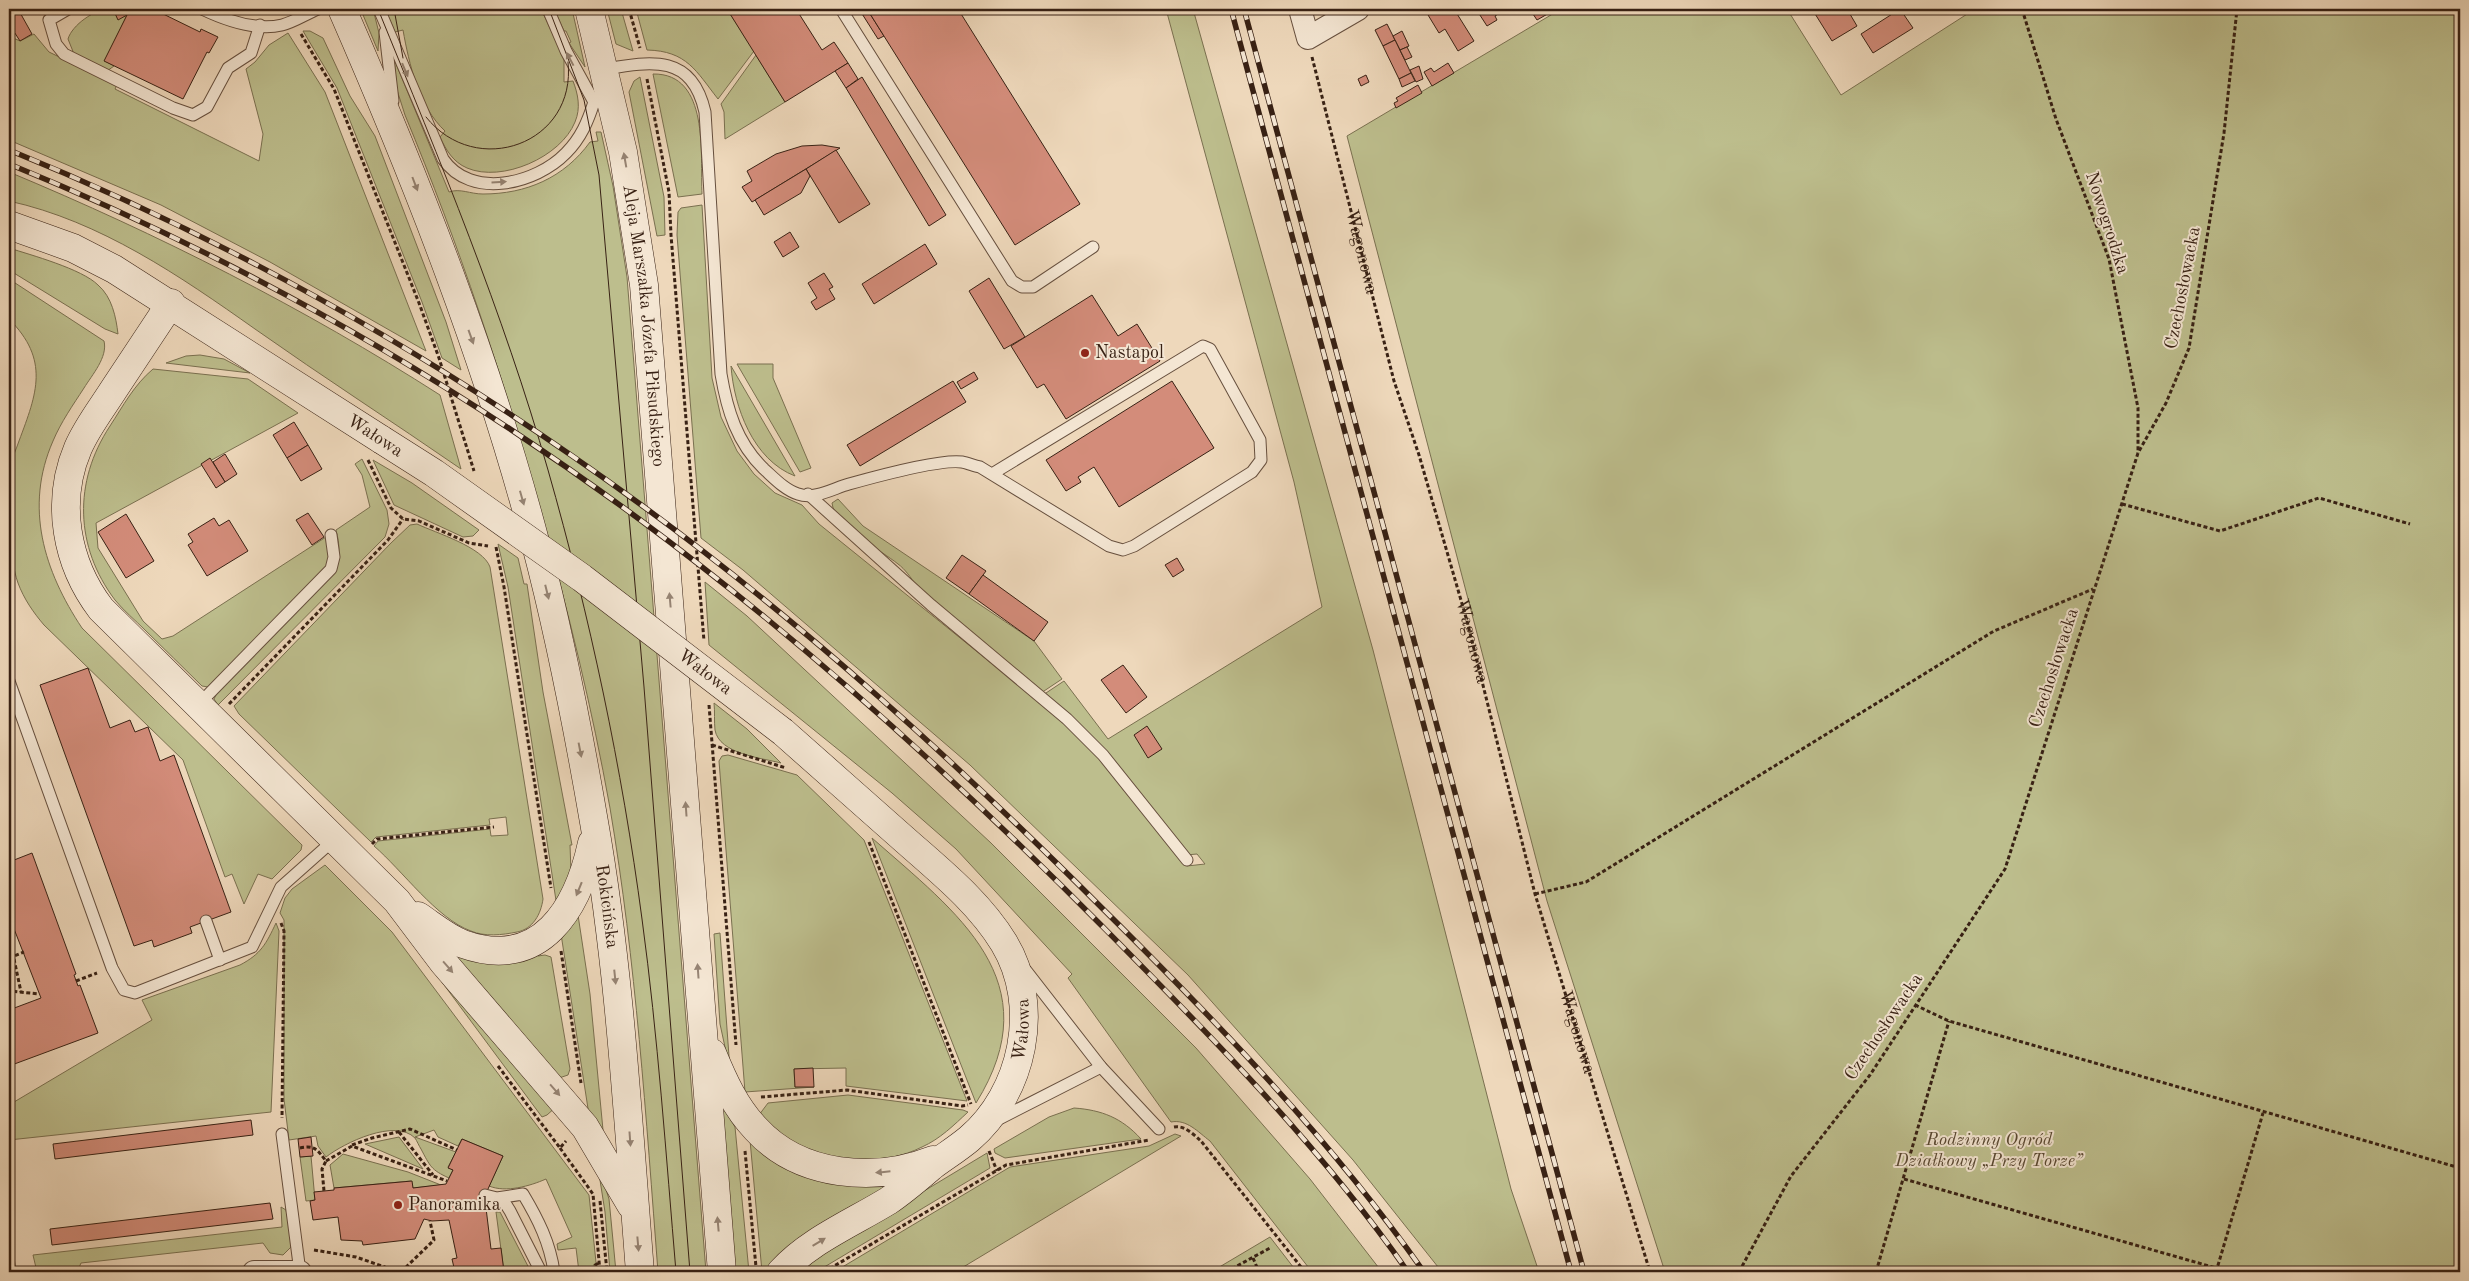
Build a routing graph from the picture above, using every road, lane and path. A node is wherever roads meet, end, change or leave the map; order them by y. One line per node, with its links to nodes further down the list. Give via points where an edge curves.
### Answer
1 (68, 9): 13 (lane, via 49,20 56,44 64,54 193,115 206,107 228,68 252,53)
2 (202, 9): 13 (lane, via 222,18)
3 (318, 9): 13 (lane, via 284,25)
4 (342, 9): 18 (main road)
5 (379, 9): 17 (lane, one-way to 17, via 443,159 454,172 468,180 507,182 543,170 575,143); 18 (lane, via 386,36)
6 (548, 9): 17 (lane, one-way to 6, via 566,51)
7 (589, 9): 16 (main road, Aleja Marszałka Józefa Piłsudskiego)
8 (841, 9): 20 (lane, via 1012,281 1022,287 1033,287)
9 (1300, 9): 15 (street)
10 (1358, 9): 15 (street)
11 (2022, 9): 23 (path, Nowogrodzka, via 2056,119 2109,259 2138,408)
12 (2237, 9): 23 (path, Czechosłowacka, via 2224,132 2189,348 2166,403)
13 (260, 26)
14 (299, 29): 25 (path, via 334,89 416,294)
15 (1308, 38): 47 (path, Wagonowa, via 1394,381 1467,621)
16 (605, 69): 17 (main road, Aleja Marszałka Józefa Piłsudskiego); 26 (lane, via 644,62 673,66 684,72 701,95 705,112 720,366 726,406 739,436 756,461 776,481 799,494)
17 (603, 100): 63 (main road, Aleja Marszałka Józefa Piłsudskiego, one-way to 17, via 644,285 630,189)
18 (397, 139): 39 (main road, Rokicińska, one-way to 39, via 474,346 536,544)
19 (9, 226): 21 (main road, Wałowa, via 91,256)
20 (1093, 247)
21 (171, 303): 22 (main road, Wałowa); 34 (main road, via 78,448 68,482 66,523 74,560 93,598)
22 (373, 448): 31 (path, via 391,508 403,518 419,521 469,543); 52 (main road, Wałowa, bridge, via 434,473 582,578 783,732 950,881)
23 (2138, 453): 27 (path, Czechosłowacka)
24 (992, 474): 24 (lane, via 1203,346 1210,349 1260,440 1262,460 1252,472 1123,550 1109,546); 26 (lane, via 961,462 939,464)
25 (476, 478)
26 (808, 494): 46 (lane, via 931,606 1067,719 1103,755)
27 (2122, 504): 28 (path, via 2220,531 2319,498); 32 (path, Czechosłowacka)
28 (2410, 524)
29 (331, 535): 34 (lane, via 334,557 331,569)
30 (495, 542): 50 (path)
31 (488, 546)
32 (2093, 589): 47 (path, via 1994,631 1586,882); 62 (path, Czechosłowacka, via 2005,869)
33 (9, 681): 56 (lane, via 120,985 124,990 135,993)
34 (198, 705): 41 (main road)
35 (227, 706): 36 (path)
36 (234, 712)
37 (712, 746): 38 (path)
38 (781, 767)
39 (595, 824): 50 (main road, one-way to 50, via 582,882 570,907); 86 (main road, Rokicińska, one-way to 86, via 622,1041)
40 (494, 827): 44 (path, via 377,839)
41 (335, 839): 48 (main road); 56 (lane, via 281,887 252,947)
42 (868, 839): 69 (path)
43 (365, 842): 44 (path)
44 (370, 847): 45 (path)
45 (375, 851)
46 (1187, 860)
47 (1535, 894): 108 (path, Wagonowa)
48 (397, 901): 50 (main road, via 451,939 488,950 524,946); 86 (main road, one-way to 86, via 444,962 585,1126)
49 (206, 921): 56 (lane)
50 (556, 924): 66 (path)
51 (283, 926): 72 (path)
52 (1000, 937): 65 (lane); 69 (main road, Wałowa, via 1012,960 1019,984 1023,1012 1022,1041 1017,1066 992,1115)
53 (9, 947): 55 (path)
54 (24, 952): 55 (path)
55 (11, 957): 60 (path)
56 (220, 960)
57 (97, 974): 58 (path)
58 (76, 981)
59 (9, 988): 60 (path, via 10,991)
60 (21, 992): 61 (path)
61 (39, 994)
62 (1915, 1005): 64 (path); 109 (path, Czechosłowacka, via 1870,1075 1791,1176)
63 (702, 1020): 76 (main road, one-way to 63, via 904,1169 868,1173 827,1169 789,1154 756,1129 732,1098 711,1052); 102 (main road, one-way to 63)
64 (1949, 1021): 68 (path); 82 (path)
65 (1101, 1067): 69 (lane); 71 (lane)
66 (582, 1093)
67 (755, 1098): 69 (path, via 847,1090 962,1106)
68 (2263, 1113): 79 (path); 92 (path)
69 (976, 1116): 76 (main road, Wałowa); 80 (path)
70 (399, 1132): 73 (path); 75 (path, via 410,1130); 81 (path)
71 (1161, 1132): 80 (path, via 1145,1142); 107 (path, via 1179,1126 1201,1141)
72 (282, 1134): 94 (lane)
73 (352, 1146): 78 (path); 81 (path)
74 (560, 1148): 91 (path, via 593,1194)
75 (456, 1150)
76 (946, 1155): 103 (main road, Wałowa, one-way to 76, via 809,1248 890,1200)
77 (298, 1156): 78 (path, via 296,1148 312,1146)
78 (326, 1161): 84 (path, via 322,1169)
79 (2460, 1168)
80 (997, 1170): 104 (path)
81 (433, 1176): 83 (path)
82 (1904, 1179): 92 (path); 110 (path)
83 (448, 1181)
84 (324, 1192)
85 (599, 1195): 100 (path)
86 (636, 1215): 101 (main road, Rokicińska, one-way to 101)
87 (430, 1220): 95 (path, via 434,1240)
88 (1270, 1248): 90 (path)
89 (310, 1249): 95 (path, via 356,1258)
90 (1253, 1258): 105 (path); 106 (path)
91 (599, 1263): 98 (path, via 595,1265); 99 (path)
92 (2217, 1270): 111 (path)
93 (254, 1272): 94 (street)
94 (300, 1272)
95 (400, 1272)
96 (541, 1272): 97 (lane, via 505,1203 485,1199 522,1194 551,1250)
97 (554, 1272)
98 (596, 1272)
99 (600, 1272)
100 (607, 1272)
101 (640, 1272)
102 (722, 1272)
103 (781, 1272)
104 (824, 1272)
105 (1226, 1272)
106 (1259, 1272)
107 (1305, 1272)
108 (1650, 1272)
109 (1739, 1272)
110 (1876, 1272)
111 (2230, 1272)

